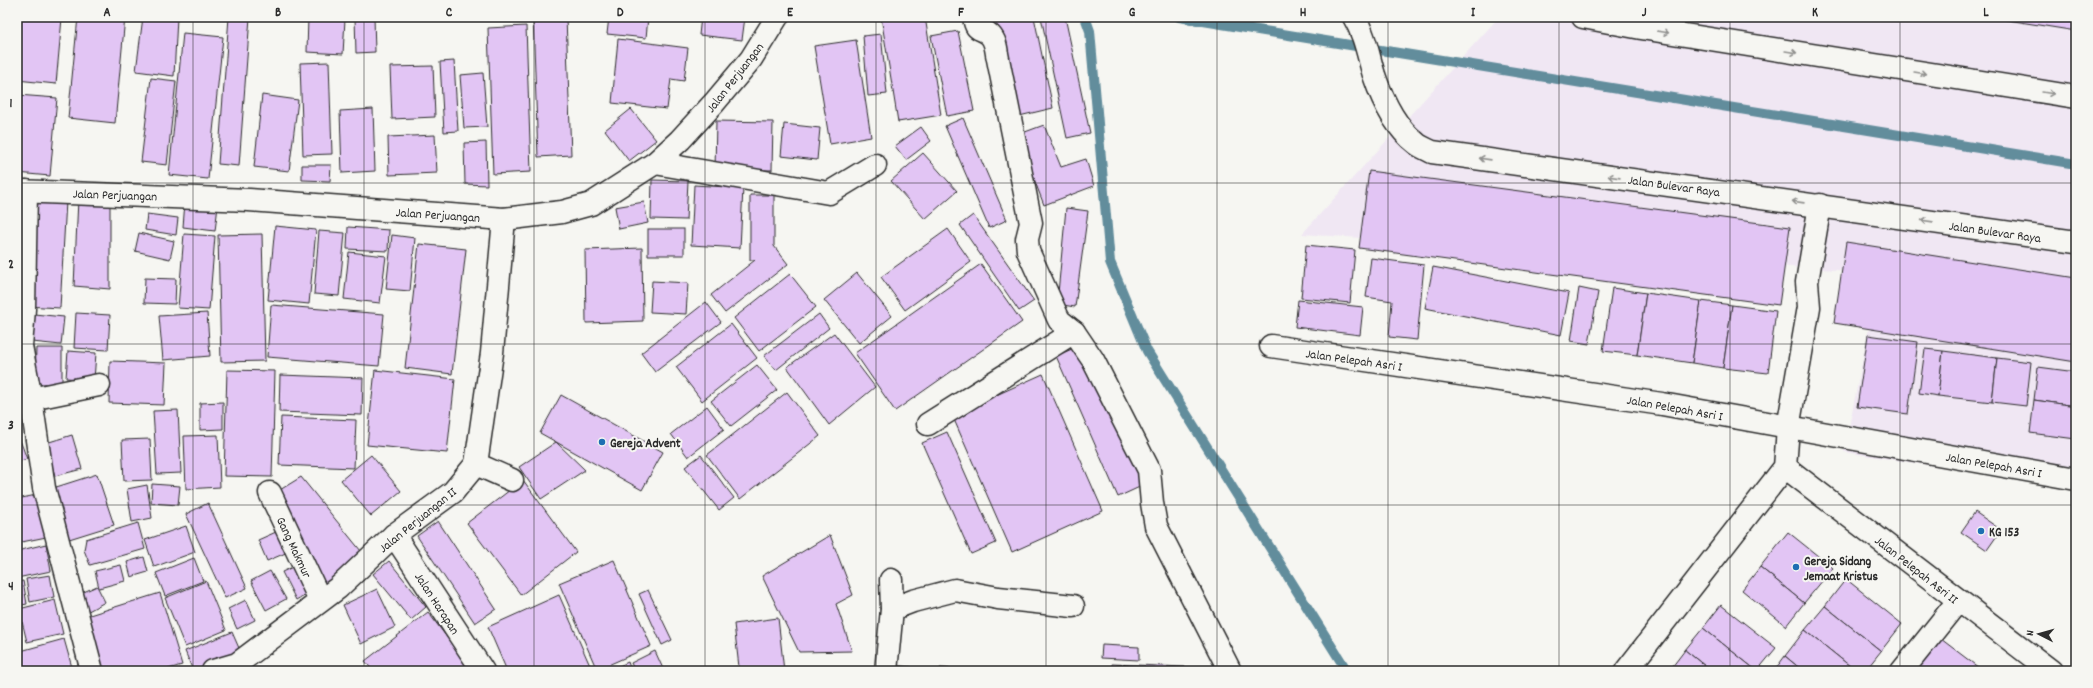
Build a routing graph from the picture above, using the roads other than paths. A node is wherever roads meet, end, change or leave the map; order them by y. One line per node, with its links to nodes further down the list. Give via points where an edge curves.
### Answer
1 (974, 17): 12 (street, via 978,29 989,34 994,40 1031,223 1027,239 1028,251 1060,320)
2 (1583, 17): 5 (street, one-way to 5)
3 (776, 19): 6 (street, Jalan Perjuangan, via 751,59 714,104)
4 (1361, 24): 9 (street, Jalan Bulevar Raya, one-way to 4, via 1432,152 1416,143 1404,131 1386,103 1374,75)
5 (2076, 97)
6 (655, 163): 7 (street, via 830,193); 10 (street, Jalan Perjuangan, via 591,204 562,212)
7 (874, 165)
8 (21, 191): 10 (street, Jalan Perjuangan, via 249,200); 15 (street, via 24,309 21,346)
9 (1827, 206): 11 (street, Jalan Bulevar Raya, one-way to 9); 17 (street, via 1820,283 1809,307)
10 (504, 219): 18 (street, via 492,353)
11 (2076, 242)
12 (1074, 332): 16 (street); 34 (street, via 1093,360 1149,470 1156,526)
13 (1272, 346): 17 (street, Jalan Pelepah Asri I, via 1662,404)
14 (99, 385): 15 (street)
15 (31, 399): 30 (street, via 44,488)
16 (928, 424)
17 (1788, 428): 19 (street); 20 (street, Jalan Pelepah Asri I)
18 (476, 464): 21 (street); 23 (street, Jalan Perjuangan II, via 453,492)
19 (1785, 467): 26 (street, Jalan Pelepah Asri II); 35 (street)
20 (2076, 479)
21 (512, 480)
22 (270, 493): 25 (street, Gang Makmur)
23 (394, 535): 25 (street, Jalan Perjuangan II, via 338,588); 32 (street, Jalan Harapan)
24 (890, 580): 28 (street)
25 (320, 600): 29 (street, Jalan Perjuangan II)
26 (1958, 601): 36 (street); 37 (street, Jalan Pelepah Asri II)
27 (1073, 606): 28 (street, via 998,598 954,590)
28 (892, 609): 33 (street)
29 (242, 667): 31 (street, Jalan Perjuangan II)
30 (92, 671)
31 (213, 671)
32 (483, 671)
33 (886, 671)
34 (1230, 671)
35 (1626, 671)
36 (1902, 671)
37 (2051, 671)

